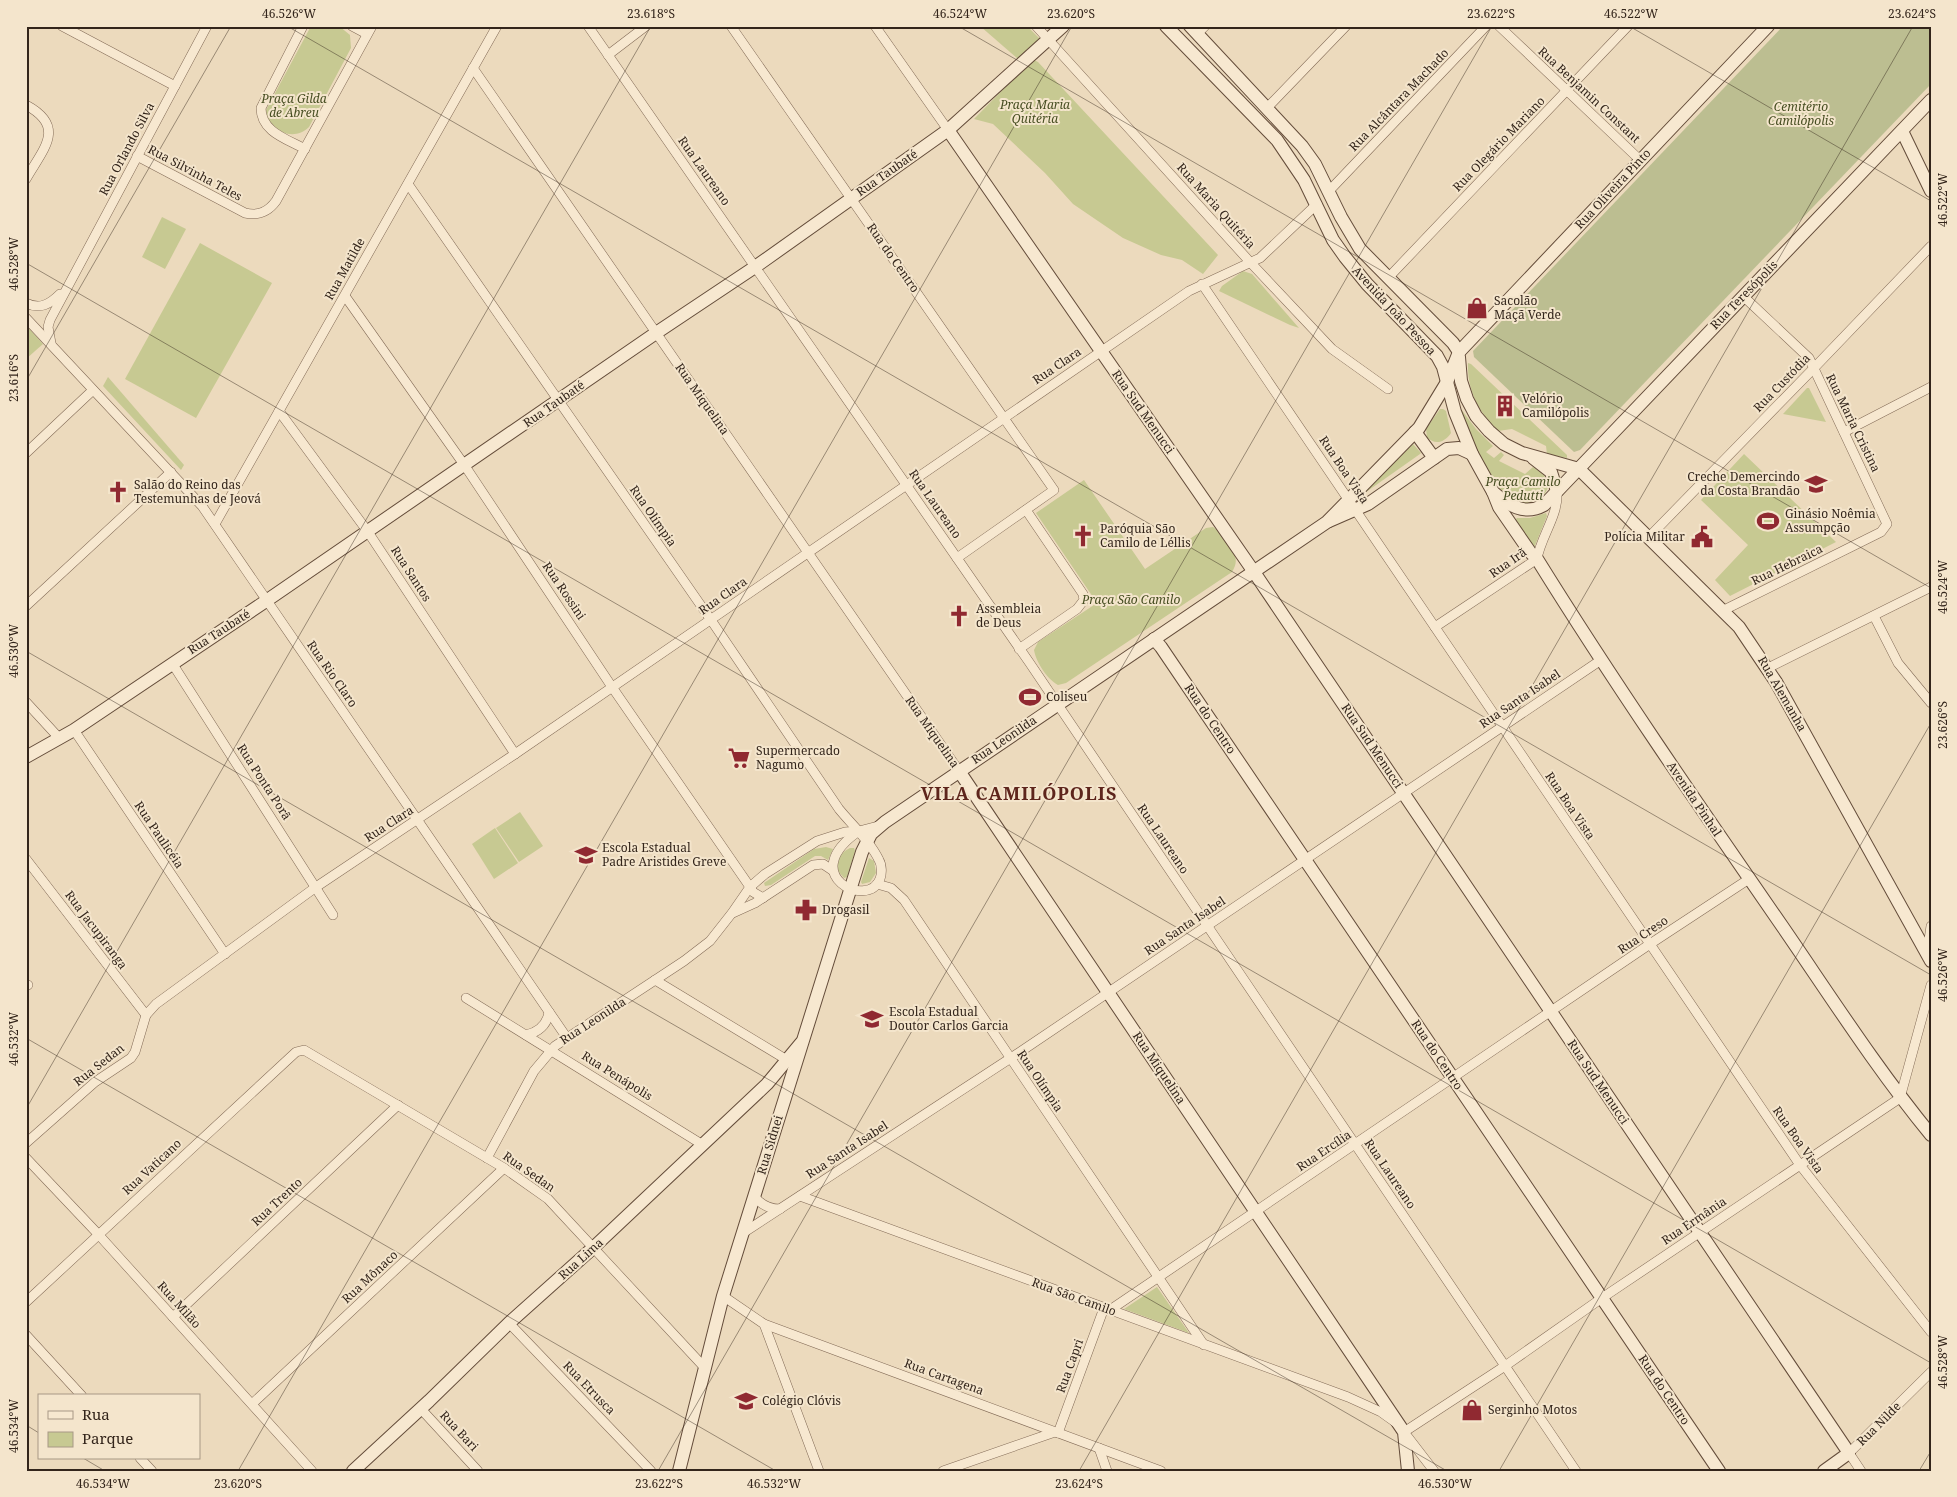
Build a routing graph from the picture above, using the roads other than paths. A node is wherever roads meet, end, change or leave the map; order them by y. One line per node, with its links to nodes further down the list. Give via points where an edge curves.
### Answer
1 (62, 26): 23 (street)
2 (207, 26): 23 (street, Rua Orlando Silva)
3 (304, 26): 30 (street, via 261,108 267,127)
4 (352, 26): 19 (street)
5 (497, 26): 22 (street, Rua Matilde)
6 (588, 26): 21 (street, Rua Laureano)
7 (646, 26): 21 (street)
8 (732, 26): 37 (street, Rua do Centro)
9 (875, 26): 28 (street, Rua Sud Menucci)
10 (1036, 26): 20 (street, Rua Maria Quitéria)
11 (1063, 26): 20 (main road, Rua Taubaté)
12 (1166, 26): 38 (main road, Avenida João Pessoa, via 1277,140)
13 (1346, 26): 27 (street)
14 (1486, 26): 35 (street, Rua Alcântara Machado)
15 (1499, 26): 24 (street, Rua Benjamin Constant)
16 (1628, 26): 24 (street, Rua Olegário Mariano)
17 (1768, 26): 32 (main road, Rua Oliveira Pinto)
18 (1197, 29): 27 (main road, Avenida João Pessoa)
19 (369, 30): 30 (street, Rua Silvinha Teles)
20 (1049, 40): 28 (main road, Rua Taubaté); 40 (street, Rua Maria Quitéria)
21 (608, 55): 41 (street, Rua Laureano)
22 (473, 68): 34 (street, Rua Matilde); 49 (street, Rua Miquelina)
23 (175, 86): 31 (street, Rua Orlando Silva)
24 (1566, 90): 32 (street, Rua Benjamin Constant); 42 (street, Rua Olegário Mariano)
25 (1931, 100): 29 (main road, Rua Teresópolis)
26 (26, 105): 33 (street, via 37,111 49,126 46,143)
27 (1268, 108): 35 (main road, Avenida João Pessoa, via 1311,158)
28 (948, 130): 37 (main road, Rua Taubaté); 51 (main road, Rua Sud Menucci)
29 (1902, 130): 36 (main road); 46 (main road, Rua Teresópolis)
30 (305, 149): 31 (street, Rua Silvinha Teles, via 271,208 251,215)
31 (137, 156): 43 (street, Rua Orlando Silva)
32 (1640, 160): 52 (main road, Rua Oliveira Pinto)
33 (26, 179)
34 (408, 184): 45 (street, Rua Matilde); 58 (street, Rua Olímpia)
35 (1329, 191): 42 (main road, Avenida João Pessoa, via 1360,248)
36 (1931, 191)
37 (851, 198): 41 (main road, Rua Taubaté); 60 (street, Rua do Centro)
38 (1316, 204): 40 (street, Rua Clara, via 1260,258); 54 (main road, Avenida João Pessoa, via 1345,258 1437,356)
39 (1931, 246): 53 (street, Rua Custódia)
40 (1250, 262): 44 (street, Rua Clara); 56 (street, Rua Maria Quitéria, via 1332,349)
41 (755, 267): 49 (main road, Rua Taubaté); 70 (street, Rua Laureano)
42 (1388, 278): 52 (main road, Avenida João Pessoa)
43 (69, 284): 47 (street, via 53,302 39,307); 50 (street, via 48,325)
44 (1202, 284): 51 (street, Rua Clara); 73 (street, Rua Boa Vista)
45 (344, 296): 59 (street, Rua Matilde); 67 (street, Rua Rossini)
46 (1743, 296): 53 (street, Rua Maria Cristina, via 1809,358); 68 (main road, Rua Teresópolis)
47 (26, 303)
48 (26, 318): 50 (street, Rua Rio Claro)
49 (656, 333): 58 (main road, Rua Taubaté); 81 (street, Rua Miquelina)
50 (52, 345): 57 (street, Rua Rio Claro)
51 (1101, 351): 60 (street, Rua Clara); 84 (main road, Rua Sud Menucci)
52 (1459, 352): 54 (main road); 65 (main road, via 1463,390 1476,416 1496,438)
53 (1813, 369): 62 (street, Rua Maria Cristina); 80 (street, Rua Custódia)
54 (1447, 382): 61 (main road); 64 (main road)
55 (1931, 387): 62 (street)
56 (1388, 388)
57 (94, 390): 63 (street); 69 (street, Rua Rio Claro)
58 (558, 402): 67 (main road, Rua Taubaté); 90 (street, Rua Olímpia)
59 (279, 412): 77 (street, Rua Matilde); 79 (street, Rua Santos)
60 (1003, 417): 70 (street, Rua Clara); 74 (street, Rua do Centro, via 1054,490)
61 (1415, 432): 66 (main road); 73 (main road)
62 (1844, 432): 78 (street, Rua Maria Cristina, via 1885,518)
63 (26, 452)
64 (1472, 454): 66 (main road, via 1455,447); 72 (main road, Avenida Pinhal)
65 (1531, 457): 68 (main road); 71 (main road, via 1551,472)
66 (1434, 458): 75 (main road)
67 (465, 466): 79 (main road, Rua Taubaté); 97 (street, Rua Rossini)
68 (1578, 469): 71 (main road, Rua Teresópolis); 80 (main road, Rua Alemanha)
69 (171, 472): 77 (street, Rua Rio Claro); 87 (street)
70 (906, 484): 81 (street, Rua Clara); 82 (street, Rua Laureano)
71 (1557, 491): 72 (main road, Rua Teresópolis, via 1544,506 1530,510 1514,507); 83 (street, Rua Irã, via 1556,509)
72 (1493, 492): 83 (main road, Avenida Pinhal, via 1499,508)
73 (1348, 498): 75 (street, Rua Boa Vista); 76 (main road, Rua Leonilda)
74 (1026, 510): 82 (street); 93 (street, via 1084,600 1078,609)
75 (1356, 510): 76 (main road, Rua Leonilda); 91 (street, Rua Boa Vista)
76 (1327, 522): 84 (main road, Rua Leonilda)
77 (215, 524): 86 (street, Rua Rio Claro)
78 (1885, 527): 88 (street, Rua Hebraica)
79 (368, 532): 86 (main road, Rua Taubaté); 104 (street, Rua Santos)
80 (1649, 537): 88 (main road, Rua Alemanha)
81 (808, 553): 90 (street, Rua Clara); 106 (street, Rua Miquelina)
82 (957, 558): 93 (street, Rua Laureano)
83 (1537, 559): 91 (street, Rua Irã); 94 (main road, Avenida Pinhal)
84 (1254, 572): 92 (main road, Rua Leonilda); 107 (main road, Rua Sud Menucci)
85 (1931, 587): 89 (street)
86 (266, 601): 95 (main road, Rua Taubaté); 108 (street, Rua Rio Claro)
87 (26, 606)
88 (1724, 610): 96 (main road, Rua Alemanha)
89 (1874, 616): 96 (street); 99 (street, via 1898,663)
90 (711, 620): 97 (street, Rua Clara); 110 (street, Rua Olímpia, via 839,809)
91 (1435, 627): 101 (street, Rua Boa Vista)
92 (1154, 639): 100 (main road, Rua Leonilda); 113 (main road, Rua do Centro)
93 (1019, 649): 100 (street, Rua Laureano)
94 (1601, 660): 101 (street, Rua Santa Isabel); 115 (main road, Avenida Pinhal)
95 (172, 663): 102 (main road, Rua Taubaté); 117 (street, Rua Ponta Porã)
96 (1768, 668): 127 (main road, Rua Alemanha)
97 (612, 687): 104 (street, Rua Clara); 118 (street, Rua Rossini)
98 (26, 702): 103 (street)
99 (1931, 702)
100 (1056, 704): 106 (main road, Rua Leonilda); 123 (street, Rua Laureano)
101 (1501, 727): 107 (street, Rua Santa Isabel); 125 (street, Rua Boa Vista)
102 (74, 730): 103 (main road, Rua Taubaté); 126 (street, Rua Paulicéia)
103 (60, 739): 105 (main road, Rua Taubaté)
104 (515, 754): 108 (street, Rua Clara)
105 (26, 757)
106 (959, 771): 109 (main road, Rua Leonilda); 130 (main road, Rua Miquelina)
107 (1403, 793): 113 (street, Rua Santa Isabel); 133 (main road, Rua Sud Menucci)
108 (418, 820): 117 (street, Rua Clara); 132 (street, Rua Rio Claro)
109 (878, 826): 110 (street, Rua Leonilda); 111 (main road, Rua Sidnei)
110 (859, 831): 111 (street, Rua Olímpia); 114 (street, via 834,854); 118 (street, Rua Leonilda, via 817,840)
111 (866, 842): 116 (street, Rua Olímpia, via 879,860); 119 (main road, Rua Sidnei)
112 (26, 859): 134 (street, Rua Jacupiranga)
113 (1304, 860): 123 (street, Rua Santa Isabel); 142 (main road, Rua do Centro)
114 (832, 870): 119 (street); 120 (street, Rua Leonilda, via 822,864 813,865)
115 (1749, 879): 125 (street, Rua Creso); 145 (main road, Avenida Pinhal)
116 (877, 884): 119 (street, via 862,892); 140 (street, Rua Olímpia, via 891,888 904,900)
117 (316, 887): 122 (street, Rua Ponta Porã); 126 (street, Rua Clara)
118 (750, 887): 120 (street, Rua Rossini); 121 (street, Rua Leonilda)
119 (850, 888): 137 (main road, Rua Sidnei)
120 (763, 898): 121 (street, Rua Leonilda)
121 (732, 913): 128 (street, Rua Leonilda, via 710,941)
122 (333, 915)
123 (1207, 926): 130 (street, Rua Santa Isabel); 149 (street, Rua Laureano)
124 (1931, 926): 127 (street)
125 (1650, 944): 133 (street, Rua Creso); 153 (street, Rua Boa Vista)
126 (224, 954): 134 (street, Rua Clara, via 169,993)
127 (1929, 957)
128 (655, 980): 136 (street, Rua Leonilda); 141 (street)
129 (1931, 985): 145 (street)
130 (1108, 992): 140 (street, Rua Santa Isabel); 158 (main road, Rua Miquelina)
131 (466, 998): 135 (street, Rua Penápolis)
132 (549, 1012): 135 (street, via 539,1030); 136 (street, Rua Rio Claro)
133 (1551, 1012): 142 (street, Rua Ercília); 159 (main road, Rua Sud Menucci)
134 (146, 1015): 148 (street, Rua Sedan, via 131,1058 95,1082)
135 (526, 1035): 138 (street, Rua Penápolis)
136 (567, 1038): 138 (street, Rua Leonilda)
137 (803, 1041): 141 (main road, Rua Lima); 144 (main road, Rua Sidnei)
138 (551, 1050): 150 (street, Rua Penápolis); 152 (street, Rua Leonilda, via 534,1071)
139 (296, 1052): 146 (street, Rua Sedan, via 308,1052); 161 (street, Rua Vaticano)
140 (1010, 1058): 156 (street, Rua Santa Isabel); 163 (street, Rua Olímpia)
141 (782, 1060): 143 (main road, Rua Lima); 144 (main road)
142 (1453, 1078): 149 (street, Rua Ercília); 165 (main road, Rua do Centro)
143 (767, 1084): 144 (main road, via 778,1086); 150 (main road, Rua Lima)
144 (785, 1094): 155 (main road, Rua Sidnei)
145 (1900, 1098): 147 (main road, Avenida Pinhal); 153 (street, Rua Ermânia)
146 (398, 1105): 152 (street, Rua Sedan); 168 (street, Rua Trento)
147 (1931, 1135)
148 (26, 1143)
149 (1355, 1144): 158 (street, Rua Ercília); 174 (street, Rua Laureano)
150 (703, 1145): 162 (main road, Rua Lima)
151 (26, 1158): 161 (street, Rua Milão)
152 (486, 1158): 154 (street, Rua Sedan)
153 (1800, 1165): 159 (street, Rua Ermânia); 171 (street, Rua Boa Vista)
154 (504, 1168): 162 (street, Rua Sedan, via 548,1200); 180 (street, Rua Mônaco)
155 (754, 1196): 157 (street, via 769,1208); 160 (main road, Rua Sidnei)
156 (800, 1196): 157 (street, Rua Santa Isabel); 167 (street, Rua São Camilo)
157 (781, 1209): 160 (street, Rua Santa Isabel)
158 (1256, 1212): 163 (street, Rua Ercília); 179 (main road, Rua Miquelina)
159 (1700, 1232): 165 (street, Rua Ermânia); 185 (main road, Rua Sud Menucci)
160 (743, 1233): 164 (main road, Rua Sidnei)
161 (98, 1234): 166 (street, Rua Vaticano); 168 (street, Rua Milão)
162 (594, 1248): 169 (main road, Rua Lima); 175 (street, Rua Sedan)
163 (1159, 1278): 167 (street, Rua Ercília); 173 (street, Rua Olímpia)
164 (723, 1296): 170 (street, Rua Cartagena); 175 (main road, Rua Sidnei)
165 (1602, 1298): 174 (street, Rua Ermânia); 200 (main road, Rua do Centro)
166 (26, 1302)
167 (1108, 1309): 173 (street, Rua São Camilo); 183 (street, Rua Capri)
168 (173, 1317): 180 (street, Rua Milão)
169 (509, 1323): 181 (main road, Rua Lima); 191 (street, Rua Etrusca)
170 (764, 1324): 183 (street, Rua Cartagena); 193 (street)
171 (1931, 1332)
172 (26, 1335): 177 (street)
173 (1204, 1345): 178 (street, Rua São Camilo)
174 (1505, 1366): 182 (street, Rua Ermânia); 199 (street, Rua Laureano)
175 (705, 1368): 192 (main road, Rua Sidnei)
176 (1931, 1372): 185 (street, Rua Nilde)
177 (80, 1394)
178 (1348, 1397): 179 (street, Rua São Camilo); 182 (street, Rua São Camilo, via 1381,1412)
179 (1385, 1403): 182 (main road, Rua Miquelina)
180 (252, 1404): 189 (street, Rua Milão)
181 (421, 1409): 187 (main road, Rua Lima); 190 (street, Rua Bari)
182 (1402, 1429): 197 (main road); 198 (street, Rua São Camilo)
183 (1057, 1432): 184 (street, Rua Cartagena); 194 (street)
184 (1099, 1448): 195 (street); 196 (street, Rua Cartagena)
185 (1849, 1453): 201 (main road, Rua Nilde); 202 (street, Rua Sud Menucci)
186 (142, 1460): 188 (street)
187 (356, 1470)
188 (152, 1471)
189 (312, 1471)
190 (478, 1471)
191 (650, 1471)
192 (679, 1471)
193 (819, 1471)
194 (943, 1471)
195 (1107, 1471)
196 (1161, 1471)
197 (1408, 1471)
198 (1434, 1471)
199 (1576, 1471)
200 (1720, 1471)
201 (1824, 1471)
202 (1861, 1471)

